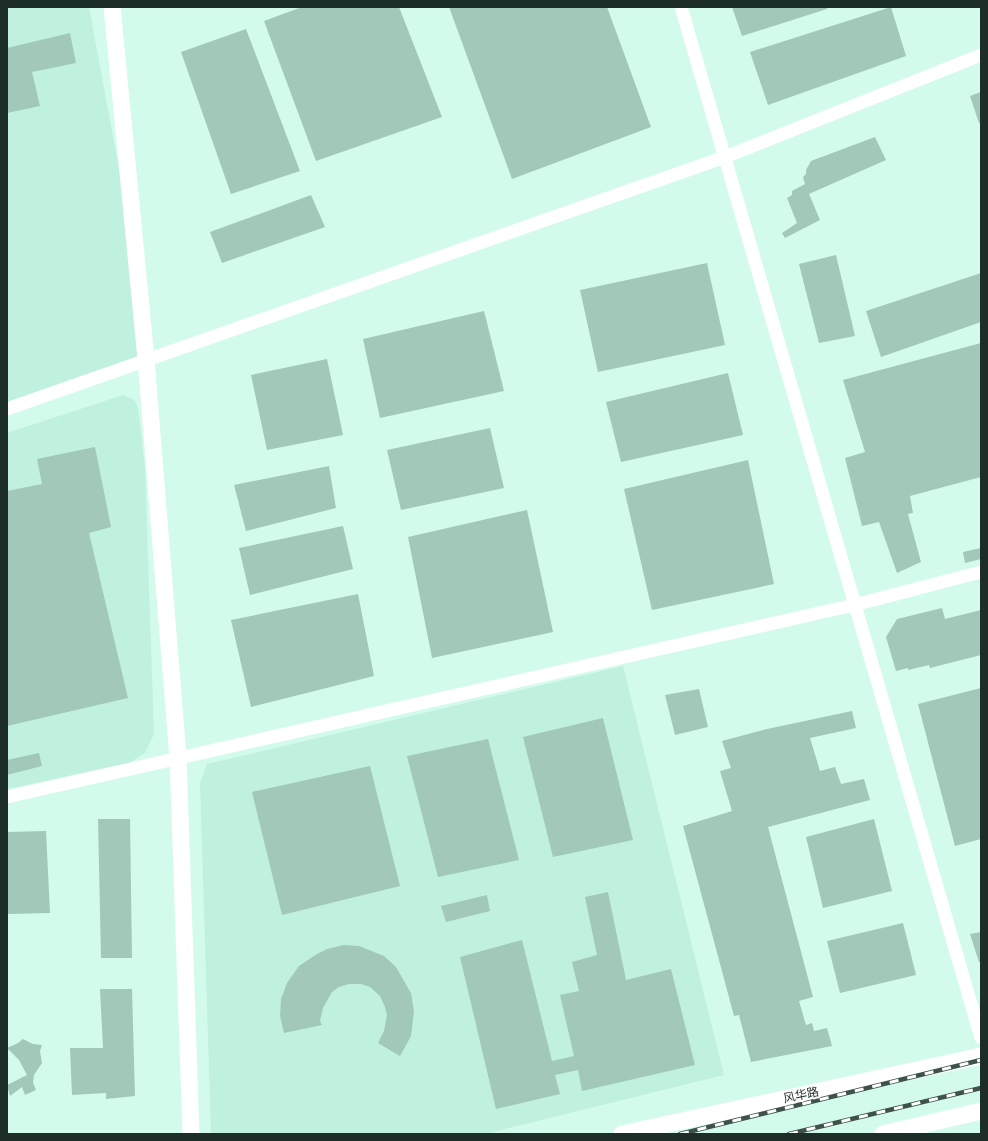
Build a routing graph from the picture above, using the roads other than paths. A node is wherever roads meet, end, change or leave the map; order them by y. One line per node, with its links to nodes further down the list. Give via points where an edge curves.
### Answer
1 (112, 7): 5 (main road)
2 (681, 7): 4 (street)
3 (981, 55): 4 (street)
4 (725, 157): 5 (street); 8 (street)
5 (146, 359): 6 (street); 9 (main road)
6 (7, 409)
7 (981, 572): 8 (street)
8 (854, 605): 9 (street); 11 (street)
9 (178, 758): 10 (street); 14 (main road)
10 (7, 797)
11 (981, 1038)
12 (981, 1056): 15 (main road, 风华路)
13 (981, 1111): 16 (main road)
14 (191, 1134)
15 (622, 1134)
16 (883, 1134)

